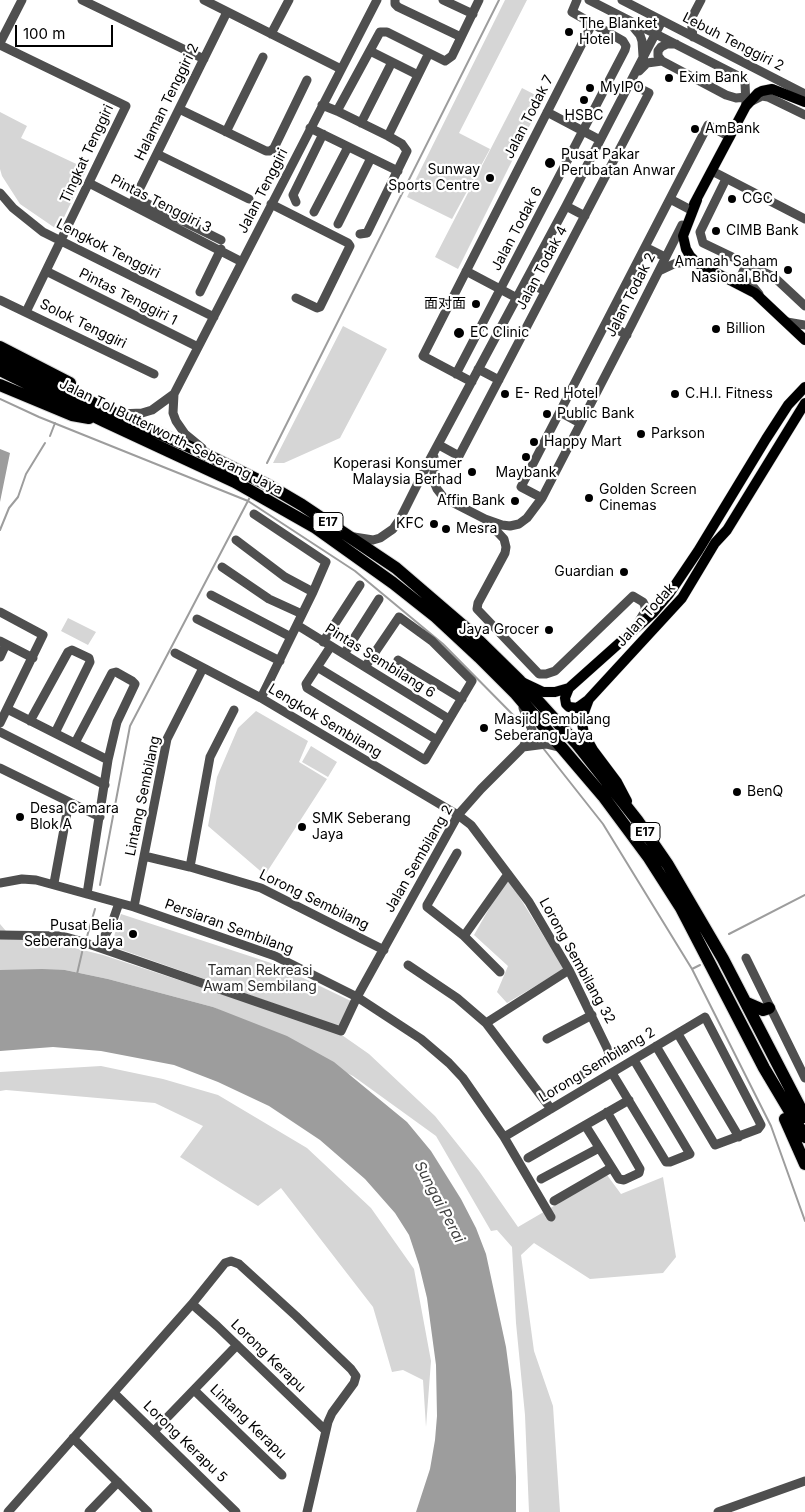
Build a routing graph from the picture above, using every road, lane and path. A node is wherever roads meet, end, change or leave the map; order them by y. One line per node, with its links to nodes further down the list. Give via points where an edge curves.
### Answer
1 (22, 0): 26 (street)
2 (82, 0): 32 (street)
3 (204, 0): 14 (street)
4 (289, 0): 22 (street)
5 (377, 0): 35 (street, Jalan Tenggiri)
6 (443, 0): 15 (street)
7 (479, 0): 15 (street)
8 (577, 0): 19 (street, Jalan Todak 6, via 572,12)
9 (589, 0): 16 (street, Lebuh Tenggiri 2)
10 (618, 0): 20 (street, via 639,16)
11 (622, 0): 18 (street, Lebuh Tenggiri 2)
12 (701, 0): 17 (street)
13 (395, 2): 24 (street, via 398,7)
14 (227, 12): 22 (street); 32 (street, Halaman Tenggiri 2)
15 (472, 14): 24 (street)
16 (627, 19): 20 (street, Lebuh Tenggiri 2); 31 (street, via 640,35)
17 (691, 19): 21 (street); 25 (street)
18 (662, 21): 21 (street, Lebuh Tenggiri 2); 23 (street, Jalan Todak 4)
19 (592, 24): 45 (street, Jalan Todak 7); 49 (street, Jalan Todak 6, via 623,41 626,46)
20 (642, 27): 23 (street, Lebuh Tenggiri 2)
21 (678, 29): 25 (street, Lebuh Tenggiri 2)
22 (271, 34): 35 (street)
23 (656, 34): 27 (street, Lebuh Tenggiri 2); 31 (street, Jalan Todak 4)
24 (461, 37): 29 (street, via 449,59)
25 (693, 37): 39 (street, Lebuh Tenggiri 2)
26 (0, 44): 61 (street, Tingkat Tenggiri, via 126,106)
27 (676, 44): 33 (street, via 661,47 658,56); 40 (street, Lebuh Tenggiri 2, via 742,78)
28 (370, 51): 29 (street, via 380,32 387,32); 34 (street); 44 (street)
29 (429, 53): 36 (street)
30 (263, 57): 50 (street)
31 (643, 58): 38 (street, Jalan Todak 4)
32 (204, 59): 43 (street, Halaman Tenggiri 2)
33 (662, 61): 38 (street, via 647,63); 40 (street, via 726,95)
34 (392, 62): 36 (street); 47 (street)
35 (341, 69): 42 (street, Jalan Tenggiri)
36 (418, 75): 52 (street)
37 (307, 80): 50 (street, via 270,151)
38 (630, 83): 54 (street, Jalan Todak 4); 72 (street, Jalan Todak 4, via 649,93)
39 (805, 94)
40 (747, 102): 41 (main road, Lebuh Tenggiri 2, via 762,91 772,89); 46 (street, via 768,97); 53 (main road, Jalan Todak 2)
41 (805, 102)
42 (322, 105): 44 (street); 48 (street, Jalan Tenggiri)
43 (179, 109): 50 (street); 56 (street, Halaman Tenggiri 2)
44 (338, 111): 47 (street)
45 (547, 112): 49 (street); 85 (street, Jalan Todak 7)
46 (805, 115)
47 (361, 123): 52 (street)
48 (310, 128): 51 (street); 68 (street, Jalan Tenggiri)
49 (583, 131): 54 (street); 88 (street, Jalan Todak 6)
50 (226, 132)
51 (323, 134): 55 (street); 67 (street, via 293,194)
52 (388, 136): 58 (street, via 407,151)
53 (730, 137): 59 (main road, Jalan Todak 2); 64 (street, Jalan Todak 2, via 708,125)
54 (600, 140): 69 (street, Jalan Todak 4)
55 (348, 147): 57 (street); 71 (street)
56 (157, 154): 63 (street); 66 (street, Halaman Tenggiri 2)
57 (371, 158): 58 (street); 74 (street)
58 (398, 171): 76 (street, via 367,233)
59 (712, 171): 60 (street); 65 (main road, Jalan Todak 2)
60 (726, 179): 73 (street); 83 (street, via 700,237 702,243)
61 (88, 183): 66 (street, Pintas Tenggiri 3); 77 (street, Tingkat Tenggiri)
62 (0, 193): 77 (street, Lengkok Tenggiri, via 27,221)
63 (249, 199)
64 (670, 199): 70 (street); 79 (street, Jalan Todak 2)
65 (697, 200): 70 (main road, Jalan Todak 2); 82 (main road, via 683,236 686,249)
66 (134, 201): 78 (street, Pintas Tenggiri 3)
67 (296, 202)
68 (271, 204): 81 (street, Jalan Tenggiri); 91 (street, via 350,246 320,307)
69 (566, 206): 72 (street); 87 (street, Jalan Todak 4)
70 (689, 209): 75 (main road, Jalan Todak 2)
71 (314, 212)
72 (585, 216): 90 (street, Jalan Todak 4)
73 (805, 219)
74 (338, 224)
75 (682, 225): 80 (street, Jalan Todak 2)
76 (360, 234)
77 (60, 241): 84 (street, Tingkat Tenggiri); 97 (street, Lengkok Tenggiri)
78 (221, 245): 81 (street, Pintas Tenggiri 3); 89 (street, Pintas Tenggiri 3)
79 (645, 247): 80 (street); 99 (street, Jalan Todak 2)
80 (665, 257): 86 (street, Jalan Todak 2)
81 (242, 262): 97 (street, Jalan Tenggiri)
82 (697, 263): 86 (street, via 676,263); 93 (main road)
83 (746, 265): 93 (street, via 742,274 744,279); 95 (street, via 774,277)
84 (46, 271): 96 (street, Tingkat Tenggiri); 104 (street, Pintas Tenggiri 1)
85 (466, 271): 88 (street); 109 (street, Jalan Todak 7, via 422,356)
86 (658, 272): 101 (street, Jalan Todak 2)
87 (526, 281): 90 (street); 92 (street, Jalan Todak 4)
88 (500, 289): 92 (street); 109 (street, Jalan Todak 6)
89 (200, 292)
90 (545, 292): 110 (street, Jalan Todak 4)
91 (296, 298)
92 (517, 298): 106 (street, Jalan Todak 4)
93 (762, 298): 98 (main road)
94 (0, 300): 96 (street, Solok Tenggiri)
95 (805, 306)
96 (26, 312): 108 (street, Solok Tenggiri)
97 (214, 317): 104 (street, Jalan Tenggiri)
98 (787, 322): 100 (street); 102 (main road)
99 (606, 323): 101 (street); 116 (street, Jalan Todak 2)
100 (805, 325)
101 (627, 335): 118 (street, Jalan Todak 2)
102 (805, 340)
103 (0, 347): 117 (highway, via 79,388)
104 (198, 347): 114 (street, Jalan Tenggiri)
105 (0, 359): 117 (highway, Jalan Tol Butterworth–Seberang Jaya / E17)
106 (478, 369): 110 (street); 111 (street, Jalan Todak 4)
107 (0, 370): 117 (highway, Jalan Tol Butterworth–Seberang Jaya / E17)
108 (154, 374)
109 (456, 374): 111 (street)
110 (498, 380): 119 (street, Jalan Todak 4, via 459,456)
111 (472, 382): 119 (street, Jalan Todak 4)
112 (0, 385): 117 (highway, via 72,415)
113 (805, 387): 122 (main road, Jalan Todak, via 788,405)
114 (174, 394): 117 (street, via 152,410); 121 (street, via 174,413 179,427)
115 (803, 407): 128 (main road, Jalan Todak, via 727,530)
116 (560, 412): 118 (street); 123 (street, Jalan Todak 2, via 521,487)
117 (109, 415): 121 (highway, Jalan Tol Butterworth–Seberang Jaya / E17); 153 (highway, Jalan Tol Butterworth–Seberang Jaya / E17, via 316,528 436,617)
118 (580, 423): 123 (street, Jalan Todak 2)
119 (439, 445): 120 (street, Jalan Todak 4)
120 (434, 454): 125 (street, via 433,477 440,495); 126 (street, Jalan Todak 4, via 404,512 388,534 373,540)
121 (219, 461): 126 (highway, Jalan Tol Butterworth–Seberang Jaya / E17, via 285,495)
122 (740, 483): 128 (main road, via 741,494); 138 (main road, Jalan Todak, via 669,594)
123 (542, 498): 125 (street, Jalan Todak 2, via 519,524 510,526)
124 (254, 514): 131 (street, via 326,562)
125 (489, 521): 138 (street, via 504,539 506,548 477,609 539,674 554,671 633,596 643,602 645,611)
126 (347, 534): 151 (highway, Jalan Tol Butterworth–Seberang Jaya / E17, via 396,568 467,629)
127 (236, 540): 131 (street, via 285,577)
128 (715, 543): 156 (main road, Jalan Todak, via 682,598)
129 (222, 567): 135 (street, via 269,599)
130 (360, 585): 141 (street)
131 (313, 592): 135 (street)
132 (211, 595): 139 (street)
133 (379, 599): 143 (street)
134 (0, 612): 145 (street, via 43,635)
135 (302, 614): 137 (street)
136 (197, 619): 146 (street)
137 (297, 625): 139 (street); 141 (street, Pintas Sembilang 6)
138 (632, 632): 152 (main road, Jalan Todak)
139 (291, 637): 146 (street)
140 (3, 643): 144 (street); 145 (street)
141 (327, 644): 143 (street, Pintas Sembilang 6); 148 (street)
142 (175, 653): 150 (street, Lengkok Sembilang)
143 (344, 654): 149 (street, Pintas Sembilang 6)
144 (0, 657)
145 (33, 658): 157 (street)
146 (280, 660): 154 (street)
147 (398, 660): 155 (street)
148 (317, 667): 164 (street); 164 (street, via 306,684 307,688 425,760)
149 (365, 667): 155 (street, via 399,617 432,641 472,681); 159 (street, Pintas Sembilang 6)
150 (203, 668): 154 (street, Lengkok Sembilang); 176 (street, Lintang Sembilang, via 167,739)
151 (519, 680): 152 (main road, via 544,692); 174 (highway, Jalan Tol Butterworth–Seberang Jaya / E17, via 577,744)
152 (569, 688): 156 (main road, via 565,698 569,707 576,708)
153 (516, 694): 166 (street, Jalan Sembilang 2, via 532,730); 167 (highway, Jalan Tol Butterworth–Seberang Jaya / E17)
154 (262, 698): 172 (street, Lengkok Sembilang)
155 (462, 699): 159 (street)
156 (589, 699): 174 (main road, Jalan Todak, via 583,715 584,734 617,782)
157 (7, 709): 160 (street); 161 (street)
158 (234, 710): 177 (street, via 210,757)
159 (450, 719): 164 (street)
160 (30, 721): 163 (street); 163 (street, via 72,650 90,660)
161 (0, 723)
162 (0, 732): 170 (street)
163 (54, 733): 165 (street)
164 (437, 740)
165 (75, 743): 168 (street); 168 (street, via 114,671 135,684 117,722)
166 (523, 747): 167 (street, via 546,744); 172 (street, Jalan Sembilang 2, via 480,788)
167 (562, 748): 201 (highway, Jalan Tol Butterworth–Seberang Jaya / E17, via 603,796 682,908)
168 (108, 760): 170 (street)
169 (0, 768): 171 (street)
170 (105, 785): 173 (street)
171 (69, 802): 173 (street); 180 (street)
172 (458, 815): 178 (street, Lorong Sembilang 32, via 471,825); 187 (street, Jalan Sembilang 2)
173 (100, 817): 181 (street)
174 (636, 820): 193 (highway, Jalan Tol Butterworth–Seberang Jaya / E17, via 668,865)
175 (457, 853): 185 (street, via 427,905)
176 (144, 856): 177 (street, Lorong Sembilang); 183 (street, Lintang Sembilang)
177 (190, 867): 187 (street, Lorong Sembilang, via 261,888)
178 (508, 874): 185 (street); 190 (street, Lorong Sembilang 32, via 529,902)
179 (0, 884): 180 (street, Persiaran Sembilang, via 22,879)
180 (54, 884): 181 (street, Persiaran Sembilang)
181 (87, 894): 182 (street, Persiaran Sembilang)
182 (119, 903): 183 (street, Persiaran Sembilang); 186 (street)
183 (134, 907): 192 (street, Persiaran Sembilang, via 275,956)
184 (0, 935): 186 (street, via 62,936)
185 (464, 936): 191 (street)
186 (99, 946): 192 (street, Jalan Sembilang 2, via 340,1031)
187 (384, 950): 192 (street, Jalan Sembilang 2)
188 (746, 958): 194 (street)
189 (408, 965): 196 (street, via 457,998)
190 (569, 970): 195 (street, Lorong Sembilang 32); 196 (street)
191 (500, 972)
192 (357, 997): 210 (street, Persiaran Sembilang, via 422,1039 449,1063)
193 (747, 1003): 194 (highway, via 763,1010); 208 (highway, Jalan Tol Butterworth–Seberang Jaya / E17)
194 (769, 1008): 204 (street)
195 (592, 1015): 198 (street); 203 (street, Lorong Sembilang 32, via 609,1055)
196 (486, 1023): 206 (street)
197 (678, 1034): 199 (street, Lorong Sembilang 2); 211 (street); 211 (street, Lorong Sembilang 2, via 705,1018 761,1124 758,1129)
198 (547, 1039)
199 (656, 1046): 200 (street, Lorong Sembilang 2); 211 (street, via 715,1145)
200 (634, 1060): 202 (street, Lorong Sembilang 2); 205 (street, via 690,1154 666,1162)
201 (764, 1068): 212 (highway, Jalan Tol Butterworth–Seberang Jaya / E17); 215 (highway)
202 (612, 1073): 205 (street); 206 (street, Lorong Sembilang 2)
203 (577, 1078)
204 (805, 1078)
205 (629, 1100): 207 (street)
206 (551, 1109): 210 (street, Lorong Sembilang 2)
207 (607, 1112): 209 (street); 216 (street, via 640,1168 639,1173 624,1180 619,1179)
208 (805, 1116)
209 (585, 1125): 213 (street); 214 (street)
210 (504, 1137): 219 (street, Persiaran Sembilang)
211 (739, 1137)
212 (805, 1137)
213 (599, 1148): 216 (street); 217 (street)
214 (528, 1158)
215 (805, 1164)
216 (611, 1168): 218 (street)
217 (541, 1180)
218 (554, 1201)
219 (551, 1217)
220 (192, 1304): 221 (street, Lorong Kerapu); 223 (street); 224 (street, via 225,1263 231,1261 239,1264 296,1316 356,1376)
221 (237, 1345): 222 (street); 224 (street, Lorong Kerapu)
222 (194, 1390): 225 (street); 227 (street, Lintang Kerapu)
223 (114, 1393): 225 (street, Lorong Kerapu 5); 226 (street)
224 (325, 1430): 234 (street)
225 (154, 1432): 233 (street, Lorong Kerapu 5)
226 (73, 1438): 229 (street); 230 (street)
227 (282, 1475)
228 (805, 1480): 235 (street)
229 (118, 1482): 231 (street); 232 (street)
230 (8, 1512)
231 (88, 1512)
232 (148, 1512)
233 (236, 1512)
234 (307, 1512)
235 (718, 1512)

